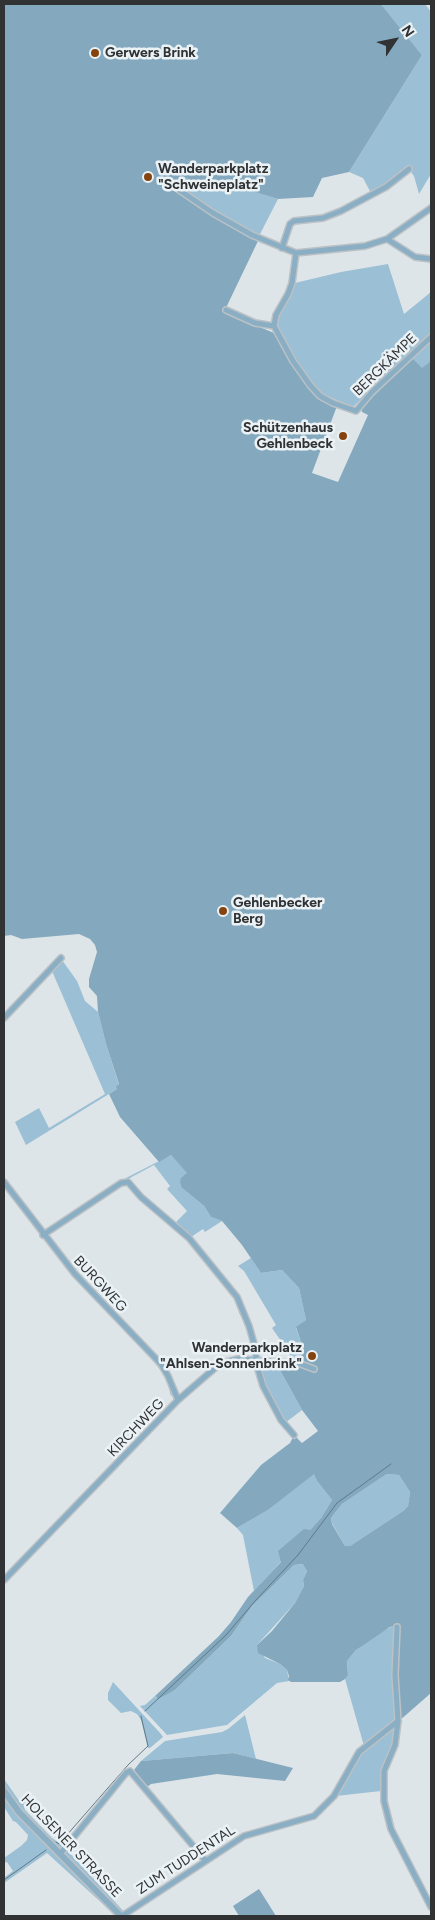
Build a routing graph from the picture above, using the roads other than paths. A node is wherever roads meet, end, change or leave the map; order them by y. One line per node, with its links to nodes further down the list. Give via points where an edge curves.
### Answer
1 (409, 169): 5 (street, via 386,187 341,211 323,218 294,221)
2 (166, 181): 5 (street, via 213,214)
3 (431, 208): 4 (street)
4 (387, 239): 6 (street, via 365,246); 7 (street, via 415,256)
5 (282, 248): 6 (street)
6 (296, 253): 9 (street, via 292,283)
7 (431, 259)
8 (226, 310): 9 (street, via 255,323)
9 (274, 326): 10 (street, BERGKÄMPE, via 310,386 333,403 356,410)
10 (431, 337)
11 (61, 958): 12 (street)
12 (4, 1018)
13 (4, 1182): 14 (street, BURGWEG)
14 (44, 1235): 15 (street, via 128,1182 184,1233 237,1297 249,1326); 17 (street, BURGWEG, via 75,1274 161,1364)
15 (256, 1360): 16 (street, KIRCHWEG, via 298,1363); 17 (street, KIRCHWEG, via 226,1362); 18 (street, via 263,1386 281,1420)
16 (314, 1369)
17 (178, 1400): 19 (street, KIRCHWEG)
18 (294, 1435)
19 (4, 1580)
20 (397, 1627): 21 (street, via 395,1675)
21 (398, 1720): 24 (street, ZUM TUDDENTAL, via 359,1752 334,1796 314,1816 244,1836); 25 (street, via 395,1745 384,1771 384,1801 391,1829)
22 (4, 1791): 23 (street, HOLSENER STRASSE, via 19,1812)
23 (60, 1854): 24 (street, via 130,1771); 26 (street, HOLSENER STRASSE)
24 (205, 1860): 26 (street, ZUM TUDDENTAL)
25 (431, 1907)
26 (121, 1916)

